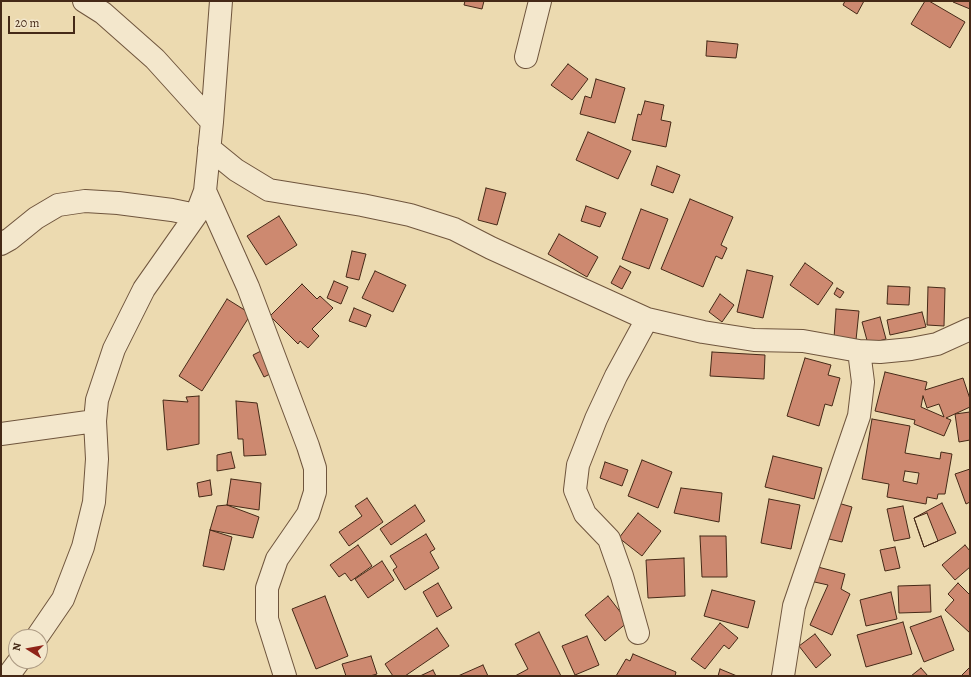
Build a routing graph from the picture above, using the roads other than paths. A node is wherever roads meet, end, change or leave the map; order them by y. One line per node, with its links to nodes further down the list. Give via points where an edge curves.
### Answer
1 (84, 1): 5 (street, via 103,13 155,59)
2 (221, 1): 5 (street)
3 (540, 1): 4 (street)
4 (526, 57)
5 (212, 122): 6 (street)
6 (209, 148): 7 (street); 10 (street, via 236,170 269,190 410,215 454,229)
7 (205, 191): 8 (street); 17 (street, via 248,287 315,468 315,492 308,514 277,559 267,588 267,619)
8 (196, 214): 9 (street, via 118,203 85,201 58,205); 13 (street, via 144,289 114,349 96,400)
9 (1, 244)
10 (647, 319): 12 (street, via 754,340 803,341); 16 (street, via 596,419 578,465 575,490 585,514 610,539)
11 (970, 329): 12 (street, via 937,344 880,352)
12 (859, 351): 18 (street, via 863,382 859,416 794,606)
13 (95, 421): 14 (street); 15 (street, via 97,459 94,502 84,547 63,599)
14 (1, 434)
15 (42, 629)
16 (638, 633)
17 (285, 676)
18 (783, 676)

